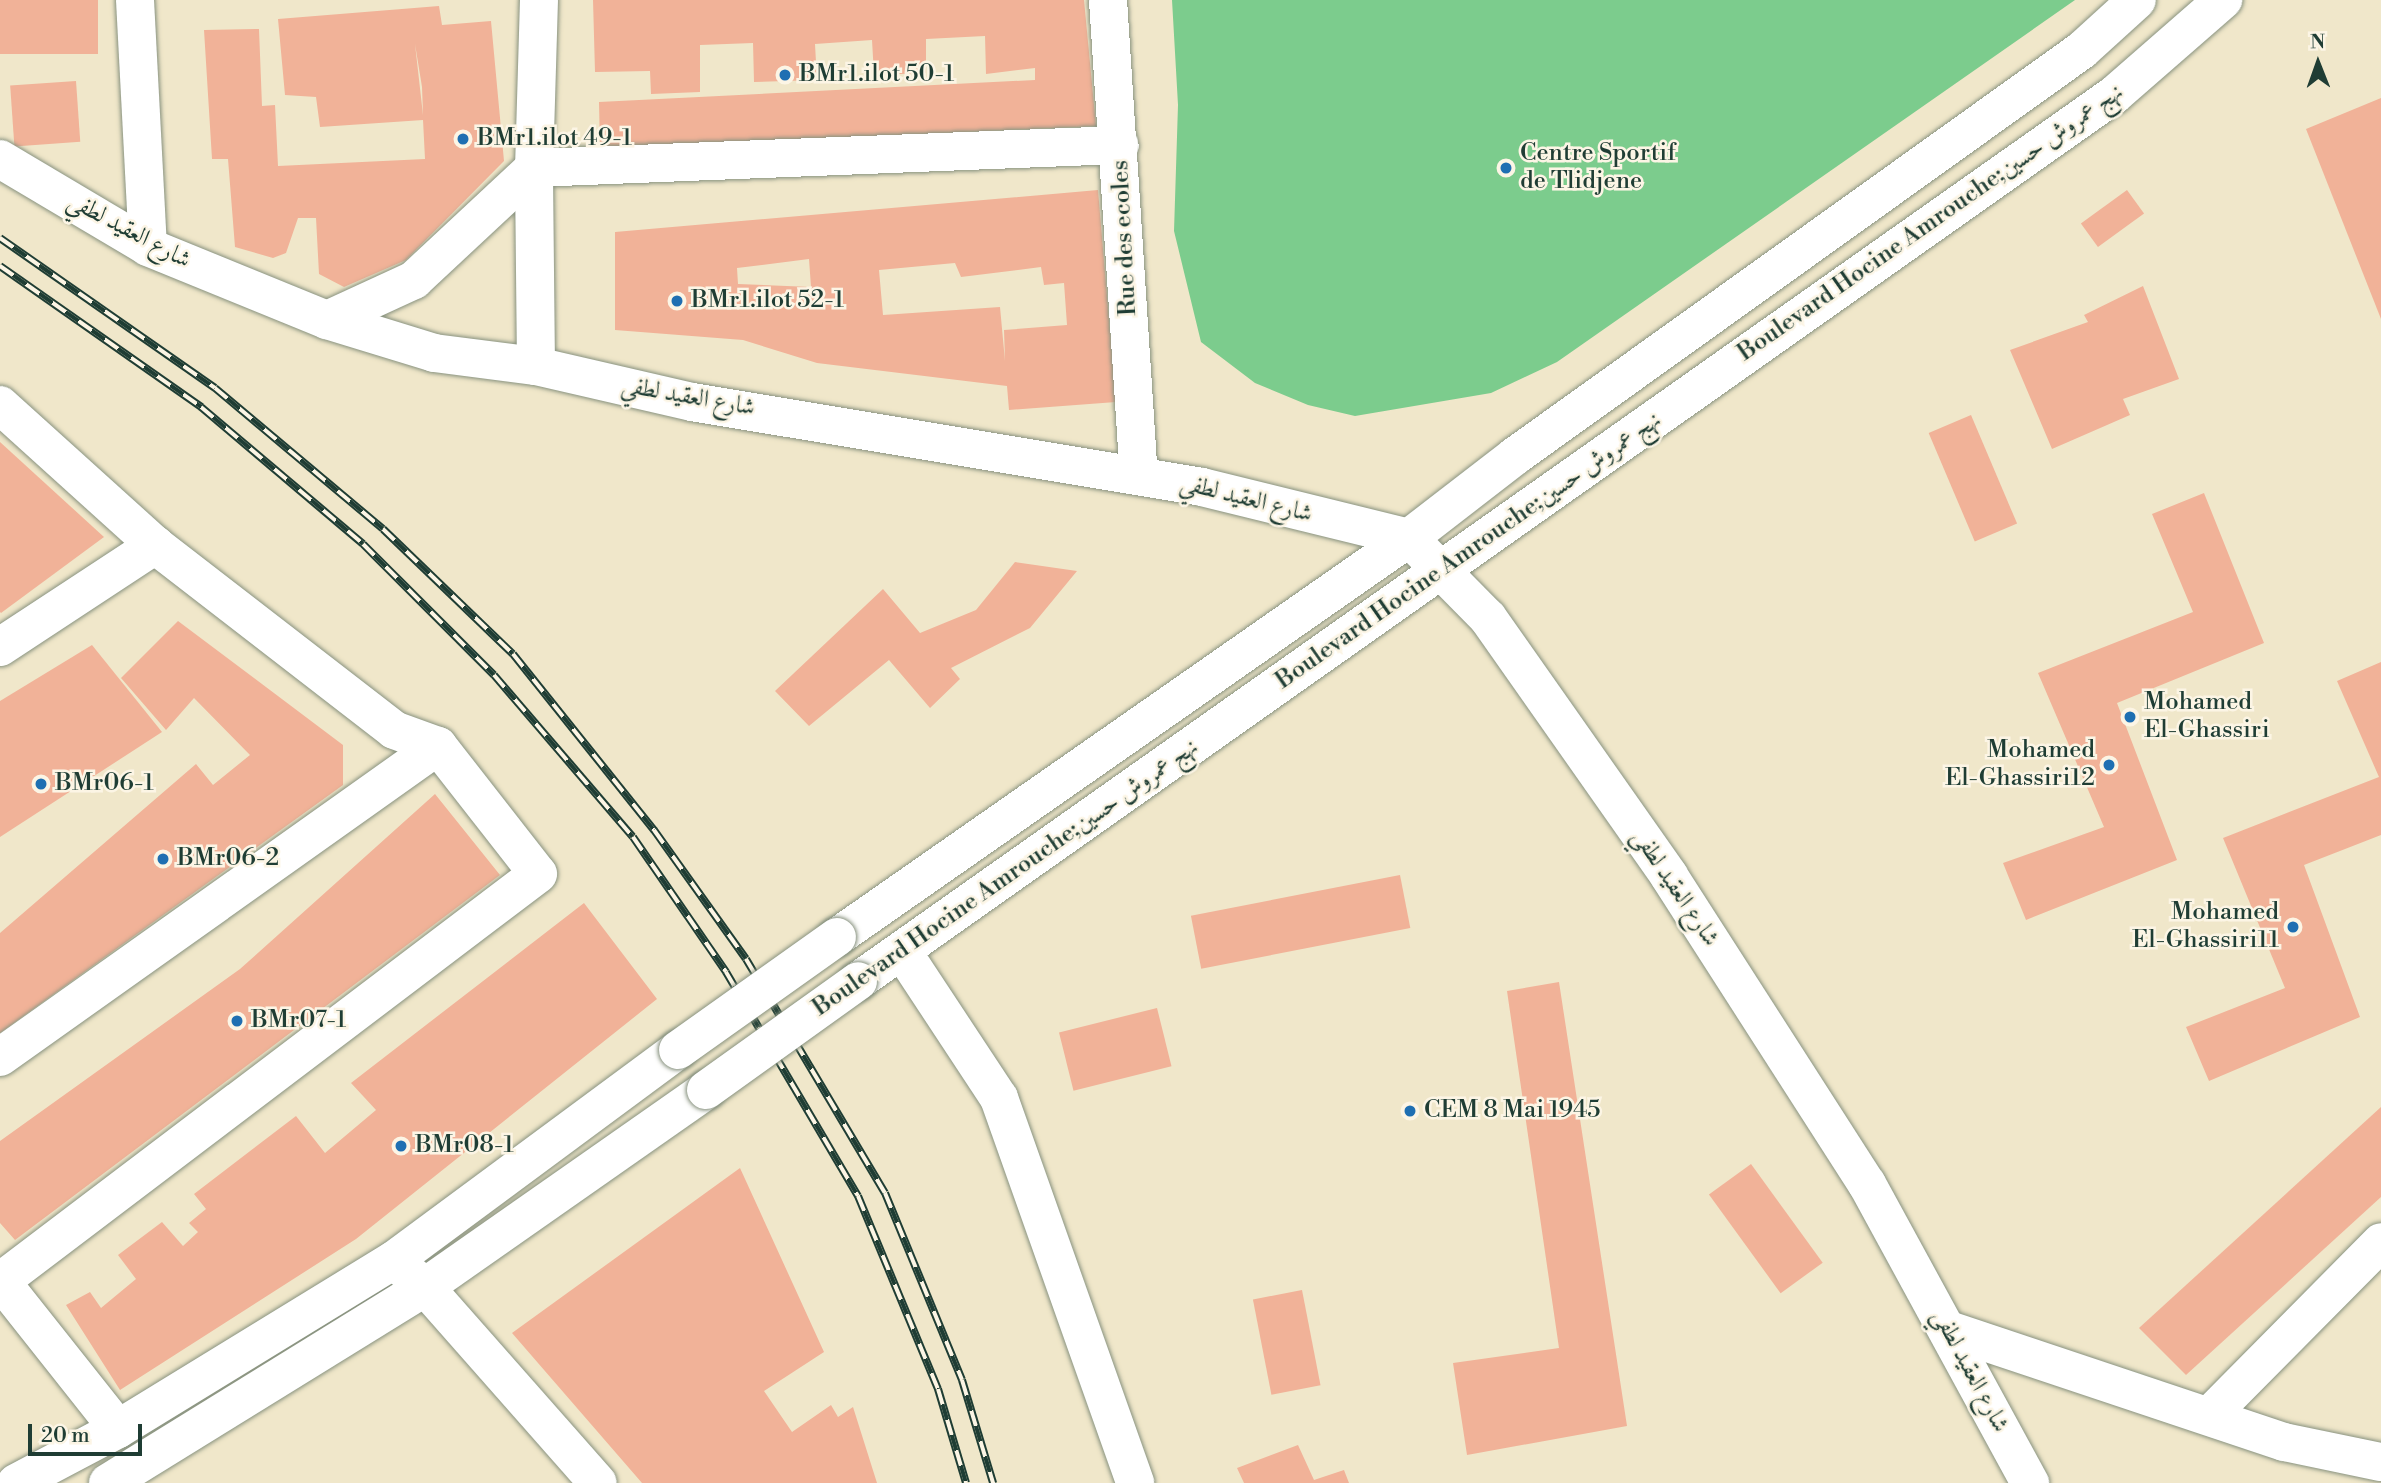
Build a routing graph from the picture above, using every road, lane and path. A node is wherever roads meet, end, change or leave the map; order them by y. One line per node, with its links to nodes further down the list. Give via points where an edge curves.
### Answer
1 (135, 0): 9 (main road)
2 (539, 0): 8 (main road)
3 (1108, 0): 6 (main road, Rue des ecoles)
4 (2137, 0): 14 (main road, Boulevard Hocine Amrouche;نهج عمروش حسين, via 2082,50 1514,456)
5 (2222, 0): 16 (main road, Boulevard Hocine Amrouche;نهج عمروش حسين, via 2114,95)
6 (1120, 145): 8 (main road); 13 (main road, Rue des ecoles)
7 (0, 159): 9 (main road, شارع العقيد لطفي)
8 (534, 168): 10 (main road, via 414,281); 11 (main road)
9 (148, 247): 10 (main road, شارع العقيد لطفي)
10 (327, 320): 11 (main road, شارع العقيد لطفي, via 434,353)
11 (536, 366): 13 (main road, شارع العقيد لطفي, via 692,402)
12 (0, 404): 15 (main road)
13 (1139, 475): 14 (main road, شارع العقيد لطفي)
14 (1409, 538): 16 (main road, شارع العقيد لطفي); 22 (main road, Boulevard Hocine Amrouche;نهج عمروش حسين, bridge, via 678,1050)
15 (155, 545): 17 (main road); 18 (main road, via 394,730)
16 (1442, 566): 19 (main road, Boulevard Hocine Amrouche;نهج عمروش حسين); 25 (main road, شارع العقيد لطفي, via 1488,618 1669,876 1867,1184)
17 (0, 647)
18 (438, 746): 20 (main road); 23 (main road, via 538,874)
19 (902, 951): 24 (main road, Boulevard Hocine Amrouche;نهج عمروش حسين, bridge); 32 (main road, via 999,1098)
20 (0, 1057)
21 (2381, 1242): 26 (main road)
22 (394, 1261): 24 (main road); 27 (main road, Boulevard Hocine Amrouche;نهج عمروش حسين)
23 (0, 1281): 27 (main road)
24 (425, 1287): 29 (main road); 31 (main road, Boulevard Hocine Amrouche;نهج عمروش حسين)
25 (1949, 1330): 26 (main road); 33 (main road, شارع العقيد لطفي)
26 (2210, 1415): 28 (main road, via 2284,1442)
27 (118, 1429): 30 (main road, Boulevard Hocine Amrouche;نهج عمروش حسين)
28 (2381, 1462)
29 (592, 1482)
30 (16, 1483)
31 (108, 1483)
32 (1135, 1483)
33 (2030, 1483)

